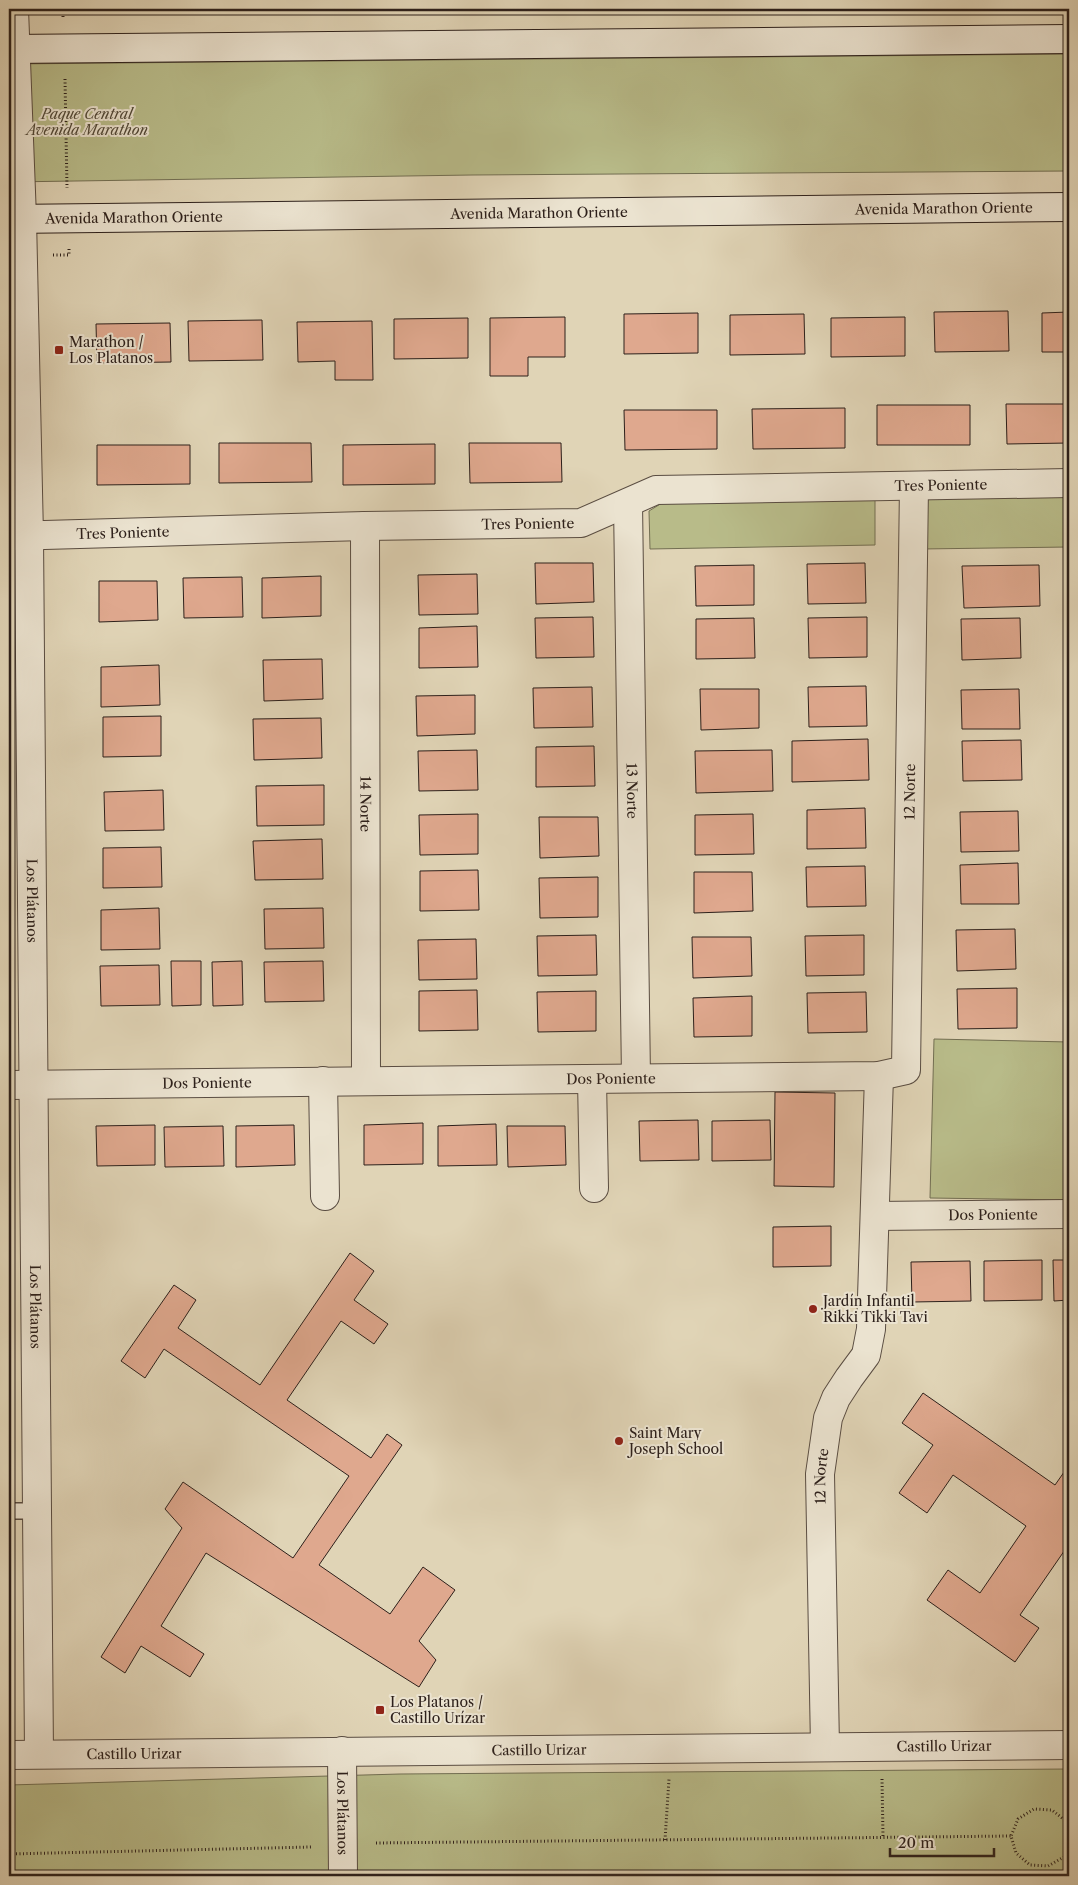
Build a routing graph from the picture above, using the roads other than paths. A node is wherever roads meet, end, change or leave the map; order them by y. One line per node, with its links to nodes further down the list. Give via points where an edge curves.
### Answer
1 (14, 9): 3 (street, Los Plátanos)
2 (1069, 39): 3 (street)
3 (12, 49): 5 (street, Los Plátanos)
4 (1069, 207): 5 (street, Avenida Marathon Oriente)
5 (15, 219): 10 (street, Los Plátanos)
6 (1069, 483): 7 (street, Tres Poniente)
7 (914, 486): 8 (street, Tres Poniente, via 656,490); 11 (street, 12 Norte, via 906,1070)
8 (628, 503): 9 (street, Tres Poniente, via 581,523); 13 (street, 13 Norte)
9 (365, 526): 10 (street, Tres Poniente); 15 (street, 14 Norte)
10 (19, 536): 16 (street, Los Plátanos)
11 (879, 1076): 13 (street, Dos Poniente); 20 (street)
12 (592, 1078): 13 (street, Dos Poniente); 15 (street, Dos Poniente); 17 (street)
13 (636, 1078)
14 (323, 1081): 15 (street, Dos Poniente); 16 (street, Dos Poniente); 18 (street)
15 (366, 1081)
16 (21, 1085): 22 (street, Los Plátanos)
17 (594, 1188)
18 (325, 1196)
19 (1069, 1214): 20 (street, Dos Poniente)
20 (875, 1216): 24 (street, 12 Norte, via 871,1329 866,1355 848,1378 828,1418 820,1474)
21 (9, 1511): 22 (lane)
22 (38, 1511): 26 (street, Los Plátanos)
23 (1069, 1745): 24 (street, Castillo Urizar)
24 (825, 1747): 25 (street, Castillo Urizar)
25 (342, 1751): 26 (street, Castillo Urizar); 28 (street, Los Plátanos)
26 (40, 1754): 27 (street, Castillo Urizar)
27 (9, 1755)
28 (343, 1876)

